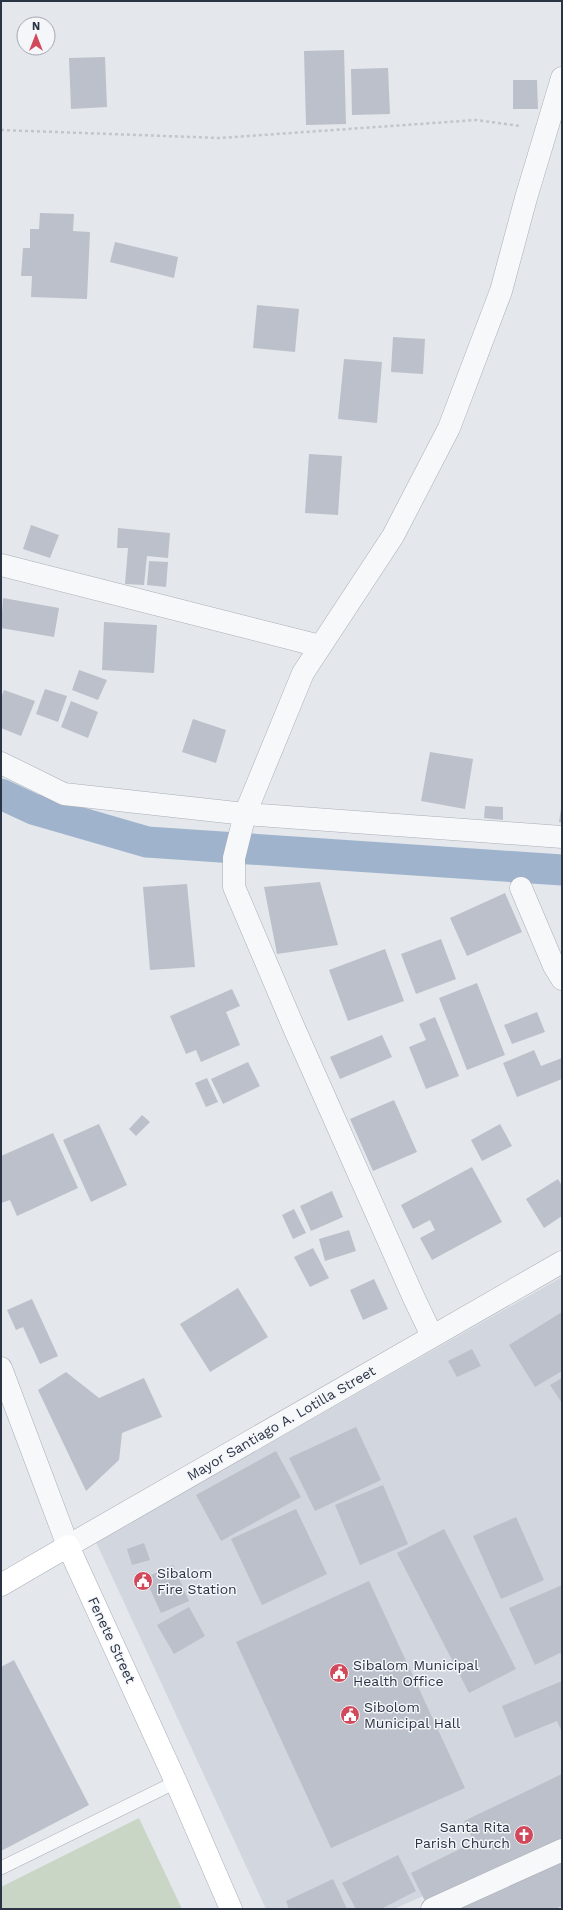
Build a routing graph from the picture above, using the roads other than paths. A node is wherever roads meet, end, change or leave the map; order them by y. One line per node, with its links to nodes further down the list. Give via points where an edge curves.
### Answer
1 (562, 78): 3 (street, via 501,291 449,428 393,536)
2 (1, 565): 3 (street)
3 (320, 646): 5 (street, via 303,673)
4 (1, 763): 5 (street, via 64,794)
5 (243, 821): 6 (street); 10 (street, via 234,858 234,887 412,1296)
6 (562, 837)
7 (521, 888): 8 (street)
8 (562, 979)
9 (562, 1262): 10 (street, Mayor Santiago A. Lotilla Street)
10 (432, 1336): 12 (street, Mayor Santiago A. Lotilla Street)
11 (1, 1368): 12 (street, Fenete Street)
12 (68, 1546): 13 (main road, Mayor Santiago A. Lotilla Street); 14 (main road, Fenete Street)
13 (1, 1585)
14 (176, 1782): 16 (lane); 17 (main road, Fenete Street)
15 (562, 1850): 18 (street)
16 (1, 1868)
17 (231, 1909)
18 (432, 1909)

